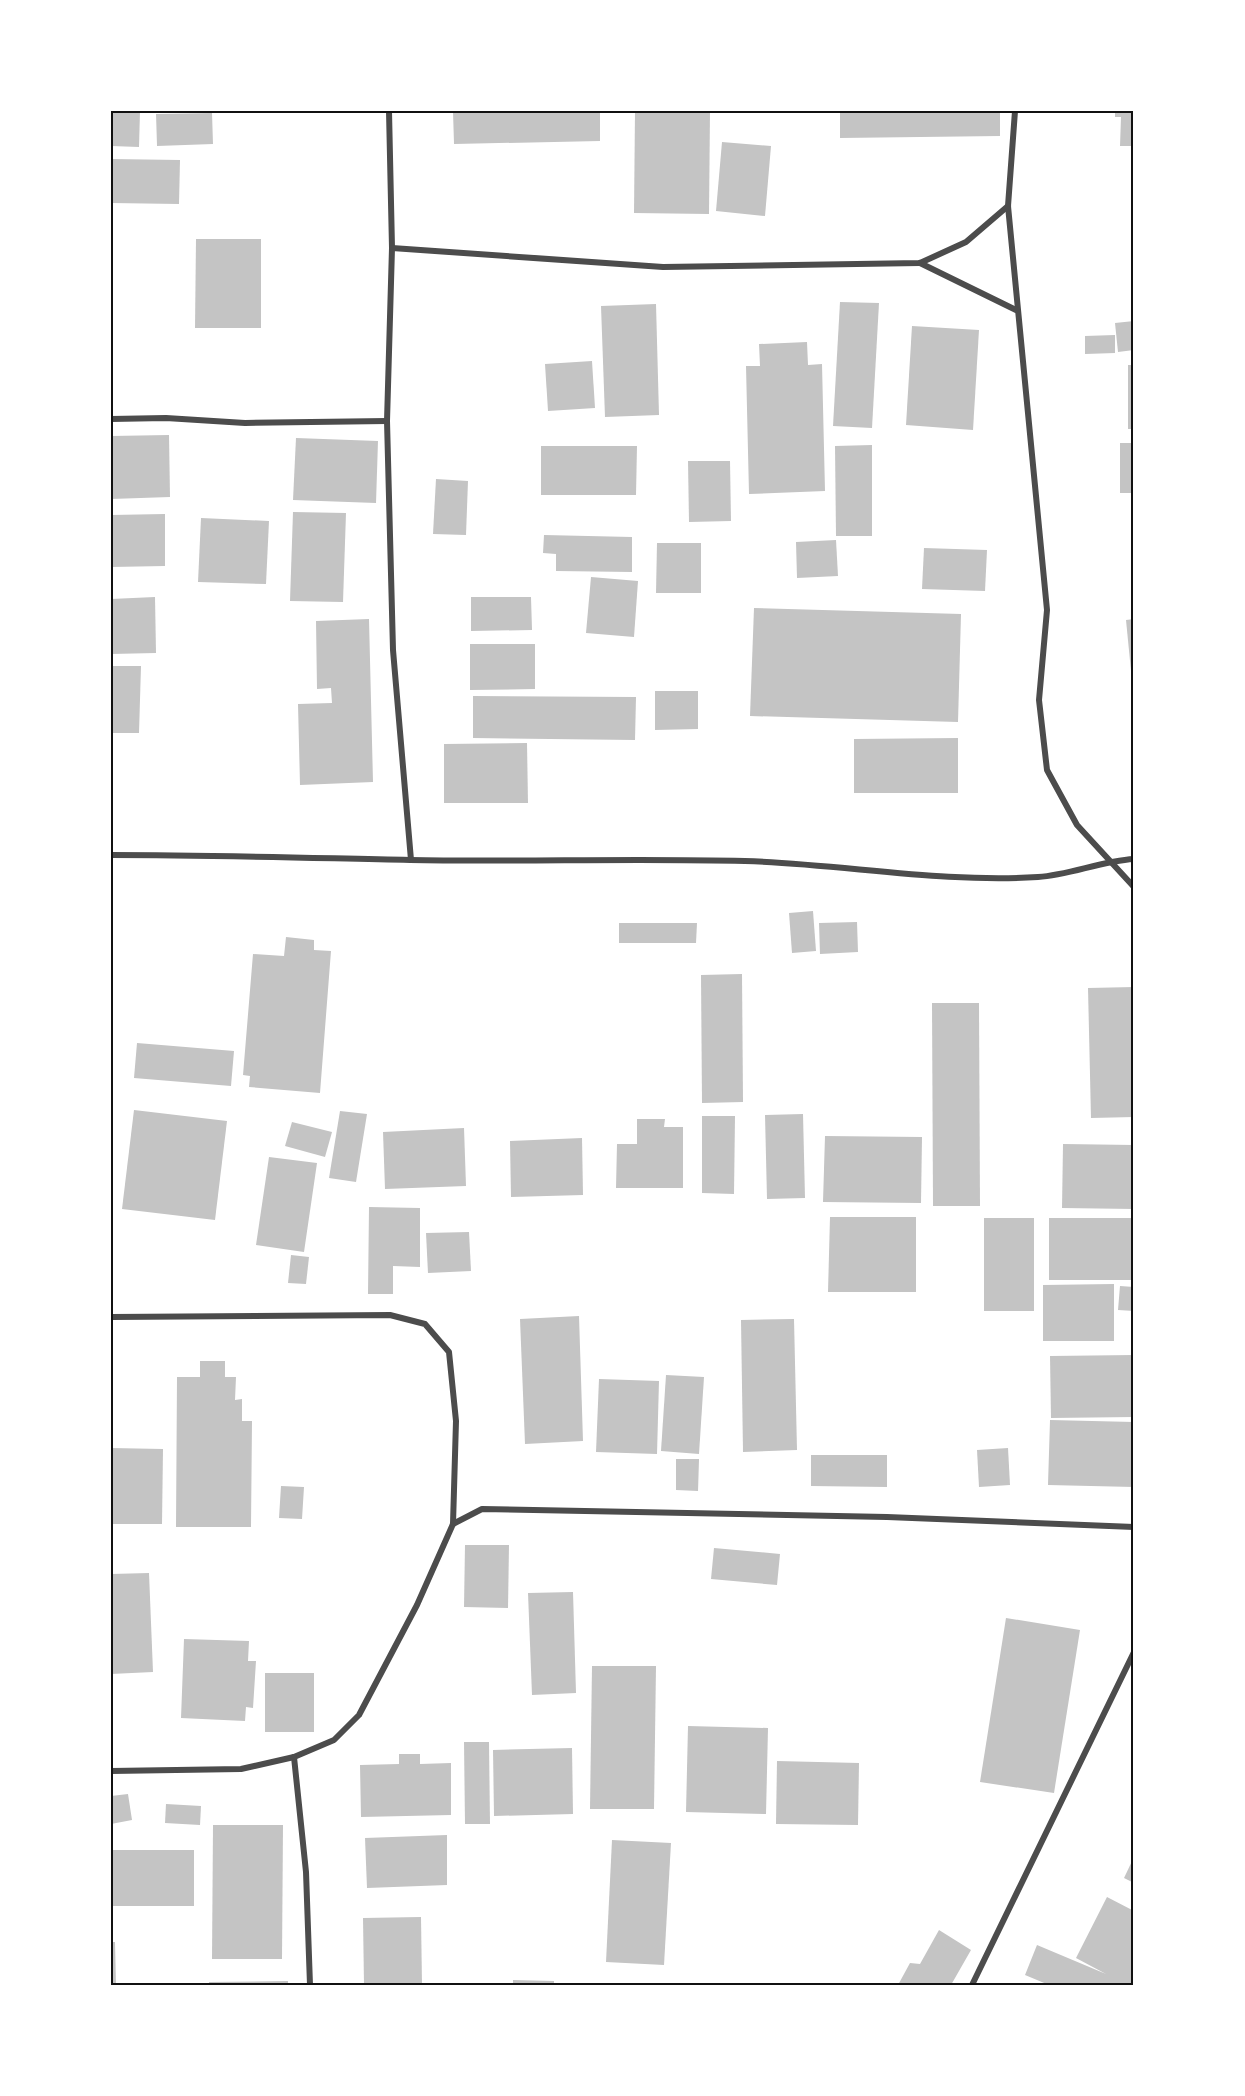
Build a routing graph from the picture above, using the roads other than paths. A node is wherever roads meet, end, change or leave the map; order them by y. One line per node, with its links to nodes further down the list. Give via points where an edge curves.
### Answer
1 (389, 111): 4 (street)
2 (1015, 111): 3 (street)
3 (1008, 206): 5 (street, via 966,242); 6 (street)
4 (392, 248): 5 (street, via 663,267); 8 (street)
5 (920, 263): 6 (street)
6 (1016, 310): 12 (street, via 1047,610 1039,700 1047,770 1077,825)
7 (111, 419): 8 (street, via 166,417 245,423)
8 (387, 421): 11 (street, via 393,650)
9 (111, 855): 11 (street)
10 (1134, 859): 12 (street)
11 (411, 860): 12 (street, via 636,858 791,863 936,877 1041,877)
12 (1109, 860): 13 (street)
13 (1134, 887)
14 (111, 1317): 15 (street, via 390,1315 425,1324 449,1352 456,1422)
15 (453, 1524): 16 (street, via 482,1509 887,1517); 18 (street, via 417,1605 359,1715 334,1740)
16 (1134, 1527)
17 (1134, 1652): 21 (street)
18 (294, 1757): 19 (street, via 240,1769); 20 (street, via 306,1872)
19 (111, 1771)
20 (310, 1985)
21 (972, 1985)

